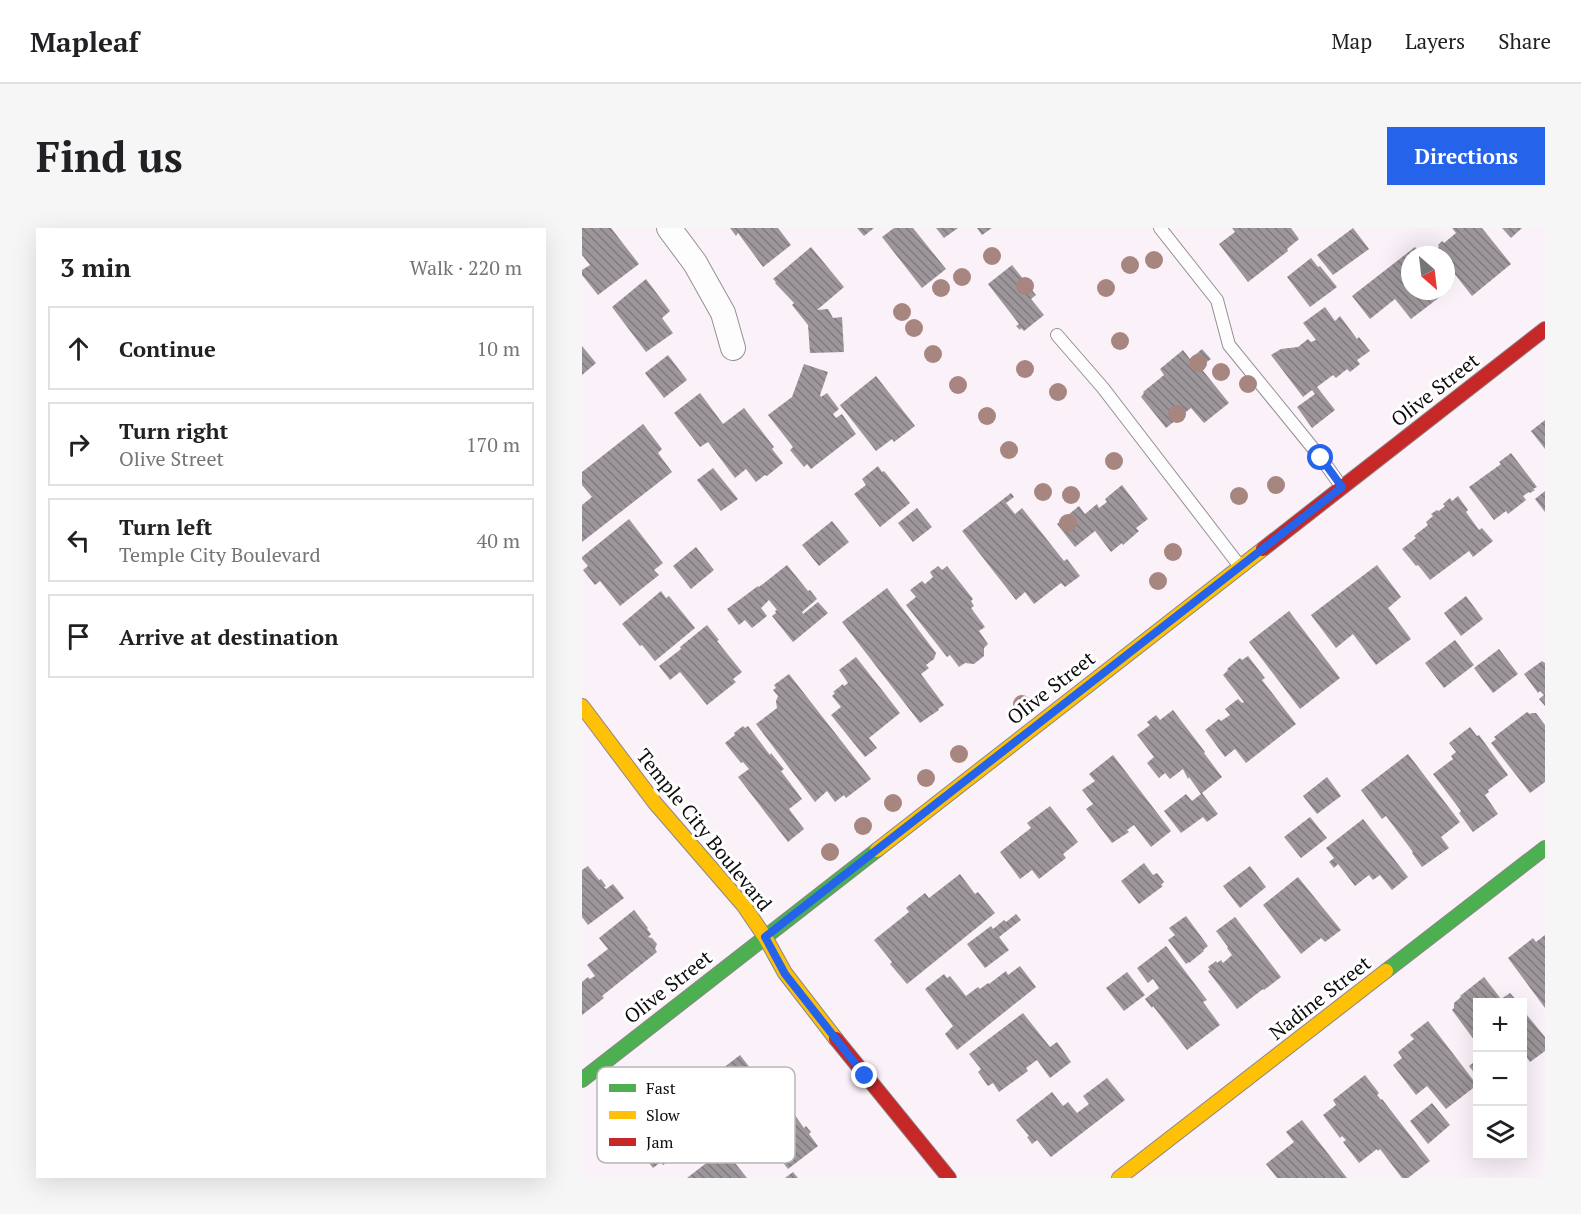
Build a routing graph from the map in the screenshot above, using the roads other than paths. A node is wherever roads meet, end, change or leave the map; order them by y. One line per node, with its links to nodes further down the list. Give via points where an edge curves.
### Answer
1 (669, 228): 5 (street, via 695,263 723,313)
2 (1160, 228): 6 (lane, via 1217,300 1229,345)
3 (1545, 329): 6 (street, Olive Street)
4 (1057, 335): 7 (lane)
5 (734, 348)
6 (1342, 487): 7 (street, Olive Street)
7 (1240, 566): 10 (street, Olive Street)
8 (582, 706): 10 (street, Temple City Boulevard, via 655,803 744,906)
9 (1545, 848): 15 (street, Nadine Street)
10 (765, 937): 11 (street, Olive Street); 14 (street, Temple City Boulevard, via 785,974)
11 (599, 1067)
12 (597, 1068): 13 (street, Olive Street)
13 (582, 1080)
14 (949, 1178)
15 (1119, 1178)

